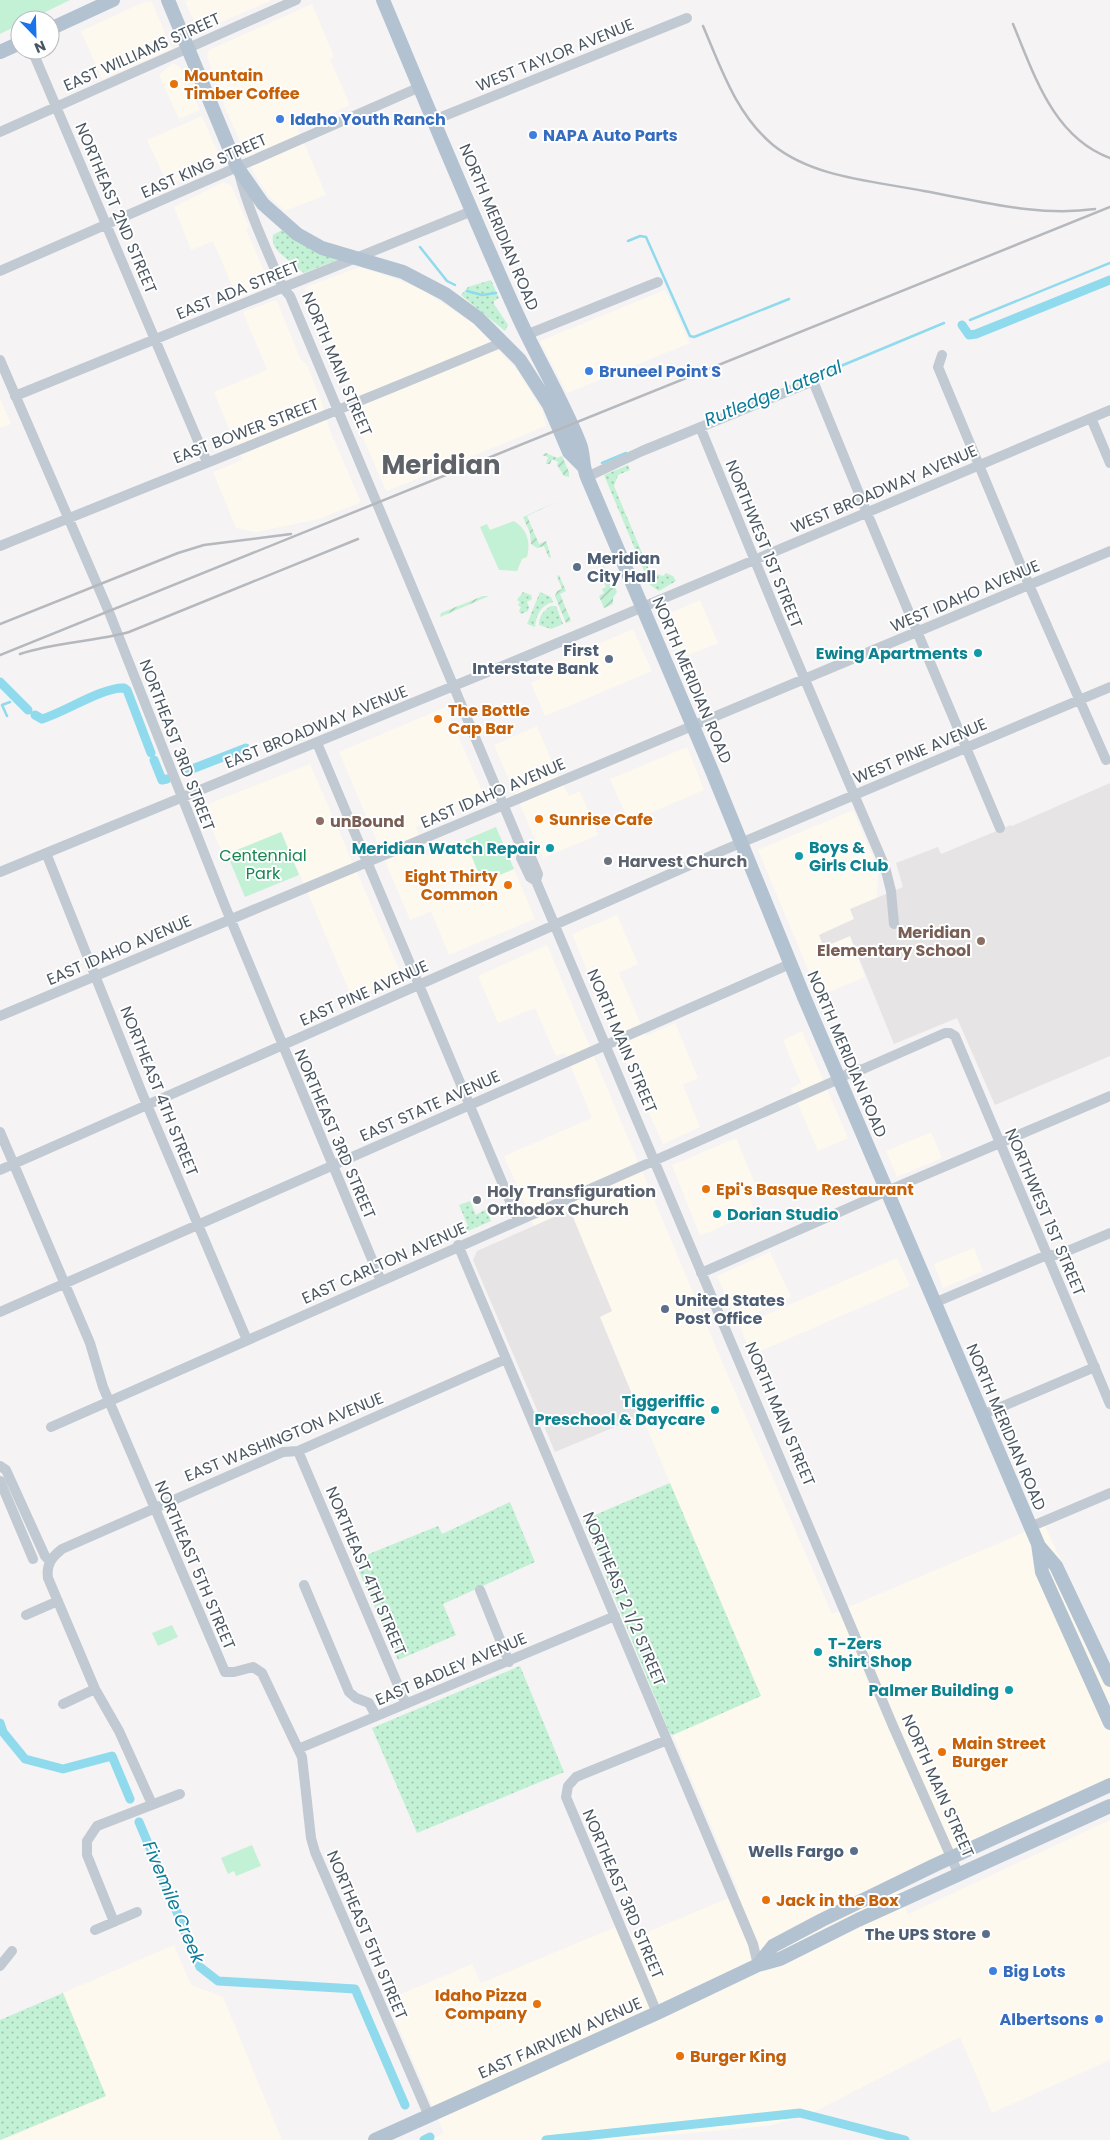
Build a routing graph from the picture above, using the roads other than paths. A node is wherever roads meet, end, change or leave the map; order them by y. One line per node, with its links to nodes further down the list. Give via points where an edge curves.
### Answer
1 (113, 0): 6 (main road)
2 (168, 0): 7 (main road, NORTH MAIN STREET)
3 (296, 0): 7 (street, EAST WILLIAMS STREET)
4 (384, 0): 9 (main road, NORTH MERIDIAN ROAD)
5 (687, 18): 11 (street, WEST TAYLOR AVENUE)
6 (60, 24)
7 (188, 48): 10 (street, EAST WILLIAMS STREET); 13 (main road, NORTH MAIN STREET)
8 (36, 60): 10 (street, NORTHEAST 2ND STREET)
9 (420, 87): 11 (main road, NORTH MERIDIAN ROAD); 13 (street, EAST KING STREET)
10 (57, 107): 12 (street, EAST WILLIAMS STREET); 15 (street, NORTHEAST 2ND STREET)
11 (434, 120): 14 (main road, NORTH MERIDIAN ROAD)
12 (0, 132)
13 (237, 167): 15 (street, EAST KING STREET); 16 (main road, NORTH MERIDIAN ROAD, via 263,204 297,234 322,248); 19 (street, NORTH MAIN STREET, via 246,199)
14 (472, 211): 16 (street, EAST ADA STREET); 20 (main road, NORTH MERIDIAN ROAD)
15 (107, 225): 17 (street, EAST KING STREET); 21 (street, NORTHEAST 2ND STREET)
16 (356, 258): 19 (street, EAST ADA STREET); 22 (main road, NORTH MERIDIAN ROAD, via 403,272 444,294 478,318)
17 (0, 271)
18 (658, 282): 20 (street)
19 (283, 288): 21 (street, EAST ADA STREET); 27 (street, NORTH MAIN STREET, via 290,296)
20 (526, 335): 33 (main road, NORTH MERIDIAN ROAD, via 578,438)
21 (155, 340): 25 (street, EAST ADA STREET); 30 (street, NORTHEAST 2ND STREET)
22 (503, 342): 27 (street, EAST BOWER STREET); 33 (main road, NORTH MERIDIAN ROAD, via 539,388 569,452)
23 (942, 355): 32 (street, via 938,367)
24 (0, 360): 25 (street, NORTHEAST 3RD STREET)
25 (15, 396): 35 (street, NORTHEAST 3RD STREET)
26 (1110, 410): 28 (street, WEST BROADWAY AVENUE)
27 (338, 411): 30 (street, EAST BOWER STREET); 43 (street, NORTH MAIN STREET)
28 (1091, 418): 31 (street); 32 (street, WEST BROADWAY AVENUE)
29 (700, 427): 33 (street); 34 (street, via 813,381); 38 (street, NORTHWEST 1ST STREET)
30 (207, 462): 35 (street, EAST BOWER STREET)
31 (1110, 463)
32 (979, 466): 34 (street, WEST BROADWAY AVENUE); 39 (street)
33 (585, 471): 40 (main road, NORTH MERIDIAN ROAD)
34 (867, 513): 38 (street, WEST BROADWAY AVENUE); 41 (street)
35 (68, 518): 36 (street, EAST BOWER STREET); 51 (street, NORTHEAST 3RD STREET, via 111,616)
36 (0, 546)
37 (1110, 551): 39 (street, WEST IDAHO AVENUE)
38 (756, 560): 40 (street, WEST BROADWAY AVENUE); 42 (street, NORTHWEST 1ST STREET)
39 (1029, 585): 41 (street, WEST IDAHO AVENUE); 45 (street)
40 (642, 608): 43 (street, EAST BROADWAY AVENUE); 46 (main road, NORTH MERIDIAN ROAD)
41 (917, 633): 42 (street, WEST IDAHO AVENUE); 48 (street)
42 (804, 678): 46 (street, WEST IDAHO AVENUE); 50 (street, NORTHWEST 1ST STREET)
43 (454, 686): 47 (street, EAST BROADWAY AVENUE); 52 (street, NORTH MAIN STREET)
44 (1110, 687): 45 (street, WEST PINE AVENUE)
45 (1080, 700): 48 (street, WEST PINE AVENUE); 49 (street)
46 (693, 726): 52 (street, EAST IDAHO AVENUE); 54 (main road, NORTH MERIDIAN ROAD)
47 (317, 743): 51 (street, EAST BROADWAY AVENUE); 56 (street)
48 (966, 748): 50 (street, WEST PINE AVENUE); 53 (street)
49 (1106, 760)
50 (852, 795): 54 (street, WEST PINE AVENUE); 59 (street, NORTHWEST 1ST STREET, via 885,867)
51 (181, 798): 55 (street, EAST BROADWAY AVENUE); 58 (street, NORTHEAST 3RD STREET)
52 (504, 805): 56 (street, EAST IDAHO AVENUE); 60 (street, NORTH MAIN STREET, via 524,852 530,855 538,874 536,882)
53 (1000, 828)
54 (741, 843): 60 (street, EAST PINE AVENUE); 61 (main road, NORTH MERIDIAN ROAD)
55 (46, 853): 57 (street, EAST BROADWAY AVENUE); 62 (street, NORTHEAST 4TH STREET)
56 (367, 862): 58 (street, EAST IDAHO AVENUE); 63 (street)
57 (0, 872)
58 (230, 919): 62 (street, EAST IDAHO AVENUE); 67 (street, NORTHEAST 3RD STREET)
59 (894, 924)
60 (555, 925): 63 (street, EAST PINE AVENUE); 66 (street, NORTH MAIN STREET)
61 (790, 964): 66 (street, EAST STATE AVENUE); 68 (main road, NORTH MERIDIAN ROAD)
62 (95, 976): 64 (street, EAST IDAHO AVENUE); 70 (street, NORTHEAST 4TH STREET)
63 (419, 985): 67 (street, EAST PINE AVENUE); 71 (street)
64 (0, 1016)
65 (950, 1033): 68 (street, EAST CARLTON AVENUE, via 854,1070); 73 (street, NORTHWEST 1ST STREET, via 955,1036)
66 (605, 1045): 71 (street, EAST STATE AVENUE); 74 (street, NORTH MAIN STREET)
67 (282, 1046): 70 (street, EAST PINE AVENUE); 76 (street, NORTHEAST 3RD STREET)
68 (839, 1079): 74 (street, EAST CARLTON AVENUE); 78 (main road, NORTH MERIDIAN ROAD)
69 (1110, 1096): 73 (street)
70 (147, 1105): 75 (street, EAST PINE AVENUE); 80 (street, NORTHEAST 4TH STREET)
71 (470, 1105): 76 (street, EAST STATE AVENUE); 79 (street)
72 (0, 1132): 75 (street, NORTHEAST 5TH STREET)
73 (1000, 1143): 78 (street); 83 (street, NORTHWEST 1ST STREET)
74 (654, 1161): 79 (street, EAST CARLTON AVENUE); 84 (street, NORTH MAIN STREET)
75 (13, 1164): 77 (street, EAST PINE AVENUE); 86 (street, NORTHEAST 5TH STREET)
76 (332, 1166): 80 (street, EAST STATE AVENUE); 85 (street, NORTHEAST 3RD STREET)
77 (0, 1170)
78 (887, 1191): 84 (street); 87 (main road, NORTH MERIDIAN ROAD)
79 (518, 1220): 82 (street, EAST CARLTON AVENUE)
80 (198, 1225): 86 (street, EAST STATE AVENUE); 89 (street, NORTHEAST 4TH STREET)
81 (1110, 1233): 83 (street, via 1058,1255)
82 (458, 1246): 85 (street, EAST CARLTON AVENUE); 90 (street, NORTHEAST 2 1/2 STREET)
83 (1047, 1255): 87 (street); 91 (street, NORTHWEST 1ST STREET)
84 (701, 1273): 123 (street, NORTH MAIN STREET)
85 (381, 1281): 89 (street, EAST CARLTON AVENUE)
86 (64, 1284): 88 (street, EAST STATE AVENUE); 92 (street, NORTHEAST 5TH STREET, via 90,1343)
87 (934, 1303): 94 (main road, NORTH MERIDIAN ROAD)
88 (0, 1312)
89 (246, 1340): 92 (street, EAST CARLTON AVENUE)
90 (506, 1359): 96 (street, EAST WASHINGTON AVENUE); 109 (street, NORTHEAST 2 1/2 STREET)
91 (1094, 1368): 93 (street, NORTHWEST 1ST STREET); 94 (street)
92 (109, 1401): 95 (street, EAST CARLTON AVENUE); 100 (street, NORTHEAST 5TH STREET)
93 (1110, 1404)
94 (982, 1415): 101 (main road, NORTH MERIDIAN ROAD)
95 (51, 1427)
96 (298, 1451): 100 (street, EAST WASHINGTON AVENUE, via 283,1452); 114 (street, NORTHEAST 4TH STREET)
97 (0, 1466): 104 (street, via 6,1470)
98 (0, 1481): 103 (street)
99 (1110, 1493): 101 (street)
100 (154, 1508): 104 (street, EAST WASHINGTON AVENUE, via 62,1549); 118 (street, NORTHEAST 5TH STREET, via 225,1672 253,1667 262,1673)
101 (1030, 1527): 102 (main road, NORTH MERIDIAN ROAD)
102 (1038, 1544): 111 (main road, NORTH MERIDIAN ROAD, via 1056,1566); 116 (main road, NORTH MERIDIAN ROAD, via 1042,1572)
103 (33, 1559)
104 (50, 1561): 107 (street, via 48,1578)
105 (304, 1585): 115 (street, via 349,1692 369,1703)
106 (480, 1590): 110 (street)
107 (58, 1601): 108 (street); 112 (street)
108 (26, 1615)
109 (615, 1616): 110 (street, EAST BADLEY AVENUE); 117 (street, NORTHEAST 2 1/2 STREET)
110 (509, 1662): 114 (street, EAST BADLEY AVENUE)
111 (1110, 1680)
112 (95, 1690): 113 (street); 121 (street, via 119,1731)
113 (64, 1704)
114 (406, 1704): 115 (street, EAST BADLEY AVENUE)
115 (376, 1716): 118 (street, EAST BADLEY AVENUE)
116 (1110, 1723)
117 (667, 1740): 129 (street, NORTHEAST 2 1/2 STREET, via 753,1944); 131 (street, NORTHEAST 3RD STREET, via 576,1777 568,1786 566,1797)
118 (298, 1749): 132 (street, NORTHEAST 5TH STREET, via 302,1757 315,1852)
119 (1110, 1785): 123 (main road, EAST FAIRVIEW AVENUE)
120 (180, 1794): 121 (street)
121 (152, 1804): 126 (street, via 97,1826 87,1841 87,1855)
122 (1110, 1806): 124 (main road, EAST FAIRVIEW AVENUE)
123 (951, 1859): 124 (street, NORTH MAIN STREET); 129 (main road, EAST FAIRVIEW AVENUE, via 773,1946)
124 (959, 1875): 129 (main road, EAST FAIRVIEW AVENUE, via 780,1959)
125 (137, 1912): 126 (street)
126 (114, 1922): 127 (street)
127 (95, 1930)
128 (12, 1951): 130 (street)
129 (758, 1965): 131 (main road, EAST FAIRVIEW AVENUE)
130 (0, 1966)
131 (657, 2013): 132 (main road, EAST FAIRVIEW AVENUE)
132 (429, 2116): 133 (main road, EAST FAIRVIEW AVENUE)
133 (375, 2140)

